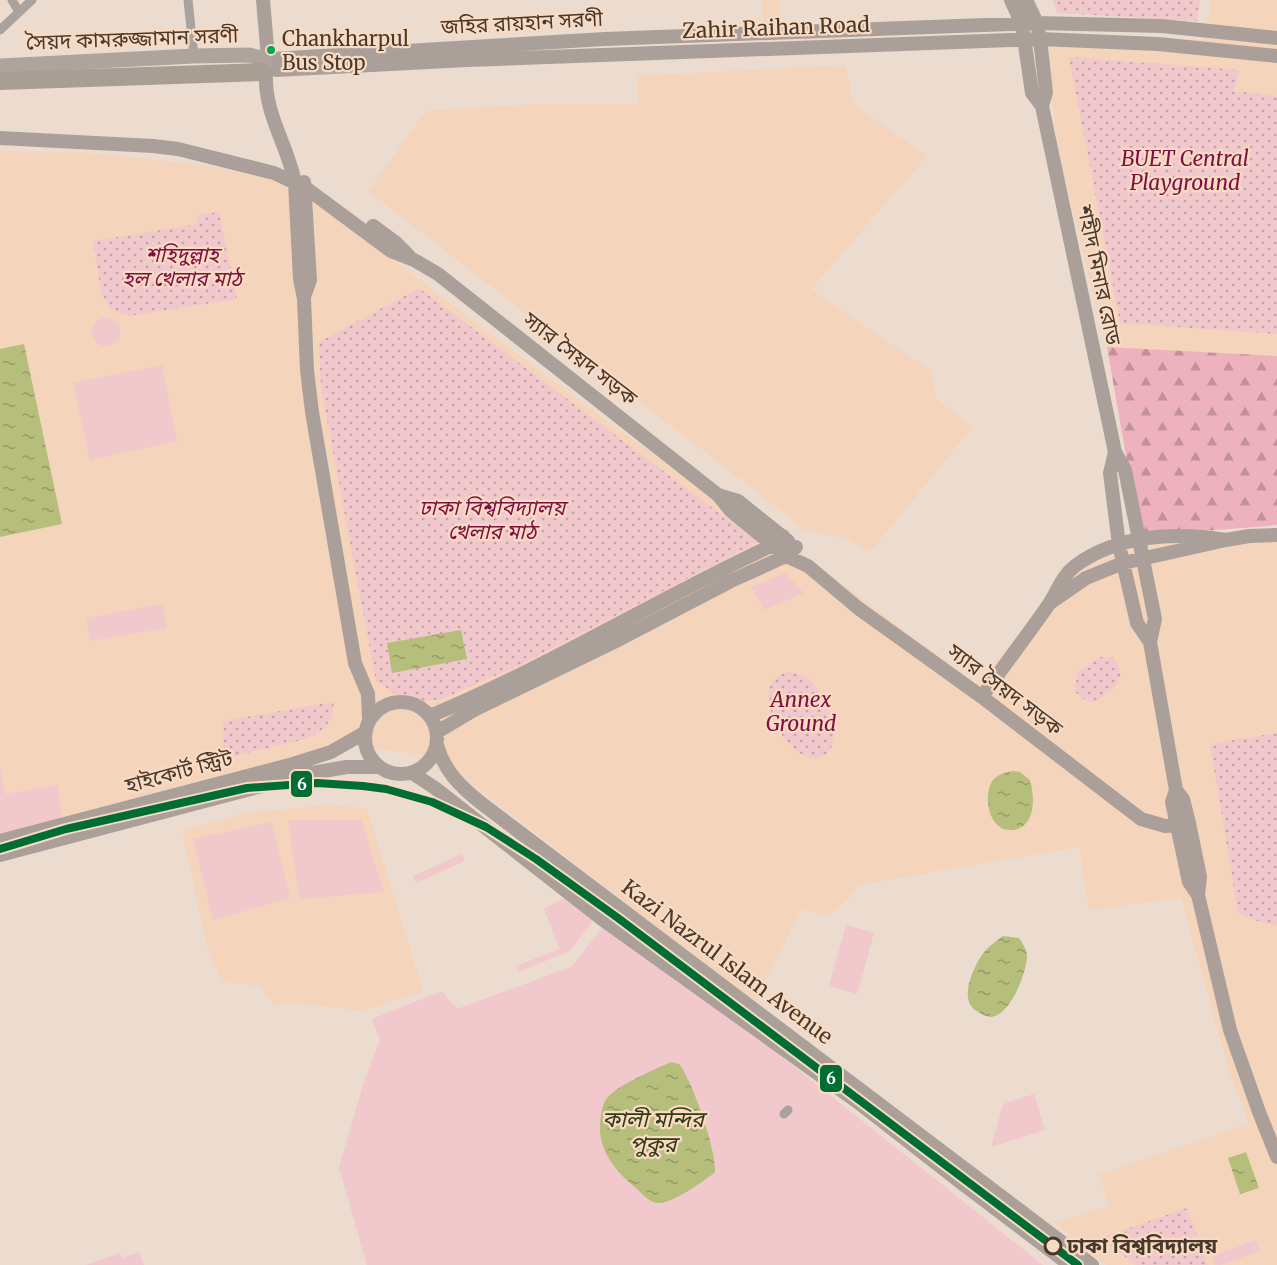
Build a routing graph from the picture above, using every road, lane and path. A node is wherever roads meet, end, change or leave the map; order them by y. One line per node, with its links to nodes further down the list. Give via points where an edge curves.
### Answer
1 (12, 0): 7 (street)
2 (32, 0): 7 (street)
3 (188, 0): 14 (street)
4 (262, 0): 17 (main road)
5 (1011, 0): 9 (main road, শহীদ মিনার রোড)
6 (1026, 0): 8 (main road, শহীদ মিনার রোড)
7 (19, 12): 10 (street)
8 (1037, 23): 9 (main road, জহির রায়হান সরণী); 11 (main road, জহির রায়হান সরণী, via 1162,26); 12 (main road, শহীদ মিনার রোড)
9 (1022, 24): 13 (main road, শহীদ মিনার রোড); 17 (main road, জহির রায়হান সরণী, via 606,39)
10 (0, 30)
11 (1277, 38)
12 (1040, 39): 13 (main road, Zahir Raihan Road); 15 (main road, Zahir Raihan Road, via 1158,44); 20 (main road, শহীদ মিনার রোড, via 1047,92)
13 (1025, 40): 17 (main road, Zahir Raihan Road); 20 (main road, শহীদ মিনার রোড, via 1032,93)
14 (194, 56): 16 (main road, সৈয়দ কামরুজ্জামান সরণী); 17 (main road, সৈয়দ কামরুজ্জামান সরণী, via 249,55)
15 (1277, 56)
16 (0, 66)
17 (268, 66): 18 (highway); 19 (highway); 22 (main road, via 276,110)
18 (0, 73)
19 (0, 81)
20 (1042, 106): 23 (main road, শহীদ মিনার রোড)
21 (0, 138): 22 (main road, স্যার সৈয়দ সড়ক, via 178,149)
22 (299, 180): 27 (main road, স্যার সৈয়দ সড়ক, via 391,251 438,274 718,495 731,511); 34 (main road, via 300,279 312,412 355,663)
23 (1115, 452): 25 (main road, শহীদ মিনার রোড, via 1125,470); 28 (main road, শহীদ মিনার রোড, via 1110,473)
24 (1277, 535): 26 (main road)
25 (1138, 540): 26 (main road, via 1164,535); 28 (main road); 30 (main road, শহীদ মিনার রোড)
26 (1226, 540): 30 (main road)
27 (778, 541): 29 (main road, স্যার সৈয়দ সড়ক); 37 (main road, via 521,674)
28 (1119, 545): 31 (main road, শহীদ মিনার রোড); 32 (main road, via 1075,566 1062,579)
29 (791, 551): 35 (main road, স্যার সৈয়দ সড়ক, via 858,608); 40 (main road, via 474,710)
30 (1142, 558): 31 (main road); 33 (main road, শহীদ মিনার রোড, via 1155,619)
31 (1123, 563): 32 (main road, via 1086,578); 33 (main road, শহীদ মিনার রোড, via 1137,623)
32 (1049, 604): 35 (main road)
33 (1150, 642): 43 (main road, শহীদ মিনার রোড, via 1176,790 1172,802)
34 (368, 694): 36 (main road); 38 (main road)
35 (982, 697): 43 (main road, স্যার সৈয়দ সড়ক, via 1141,819 1165,826)
36 (386, 705): 37 (main road, via 405,702); 38 (main road)
37 (430, 716): 40 (main road)
38 (369, 719): 39 (main road)
39 (364, 734): 41 (main road, via 364,746); 44 (main road, হাইকোর্ট স্ট্রিট, via 331,753)
40 (437, 739): 42 (main road, via 432,757); 46 (main road, Kazi Nazrul Islam Avenue, via 445,766 464,789)
41 (377, 767): 42 (main road, via 388,773); 45 (main road, হাইকোর্ট স্ট্রিট, via 311,773)
42 (412, 773): 47 (main road, Kazi Nazrul Islam Avenue, via 602,919)
43 (1183, 824): 49 (main road, শহীদ মিনার রোড, via 1200,877 1198,895 1230,1030)
44 (0, 841)
45 (0, 855)
46 (785, 1032): 47 (main road); 48 (main road, Kazi Nazrul Islam Avenue)
47 (777, 1044): 48 (main road, Kazi Nazrul Islam Avenue)
48 (865, 1100): 50 (main road, Kazi Nazrul Islam Avenue); 51 (main road, Kazi Nazrul Islam Avenue)
49 (1277, 1157)
50 (1070, 1265)
51 (1092, 1265)

